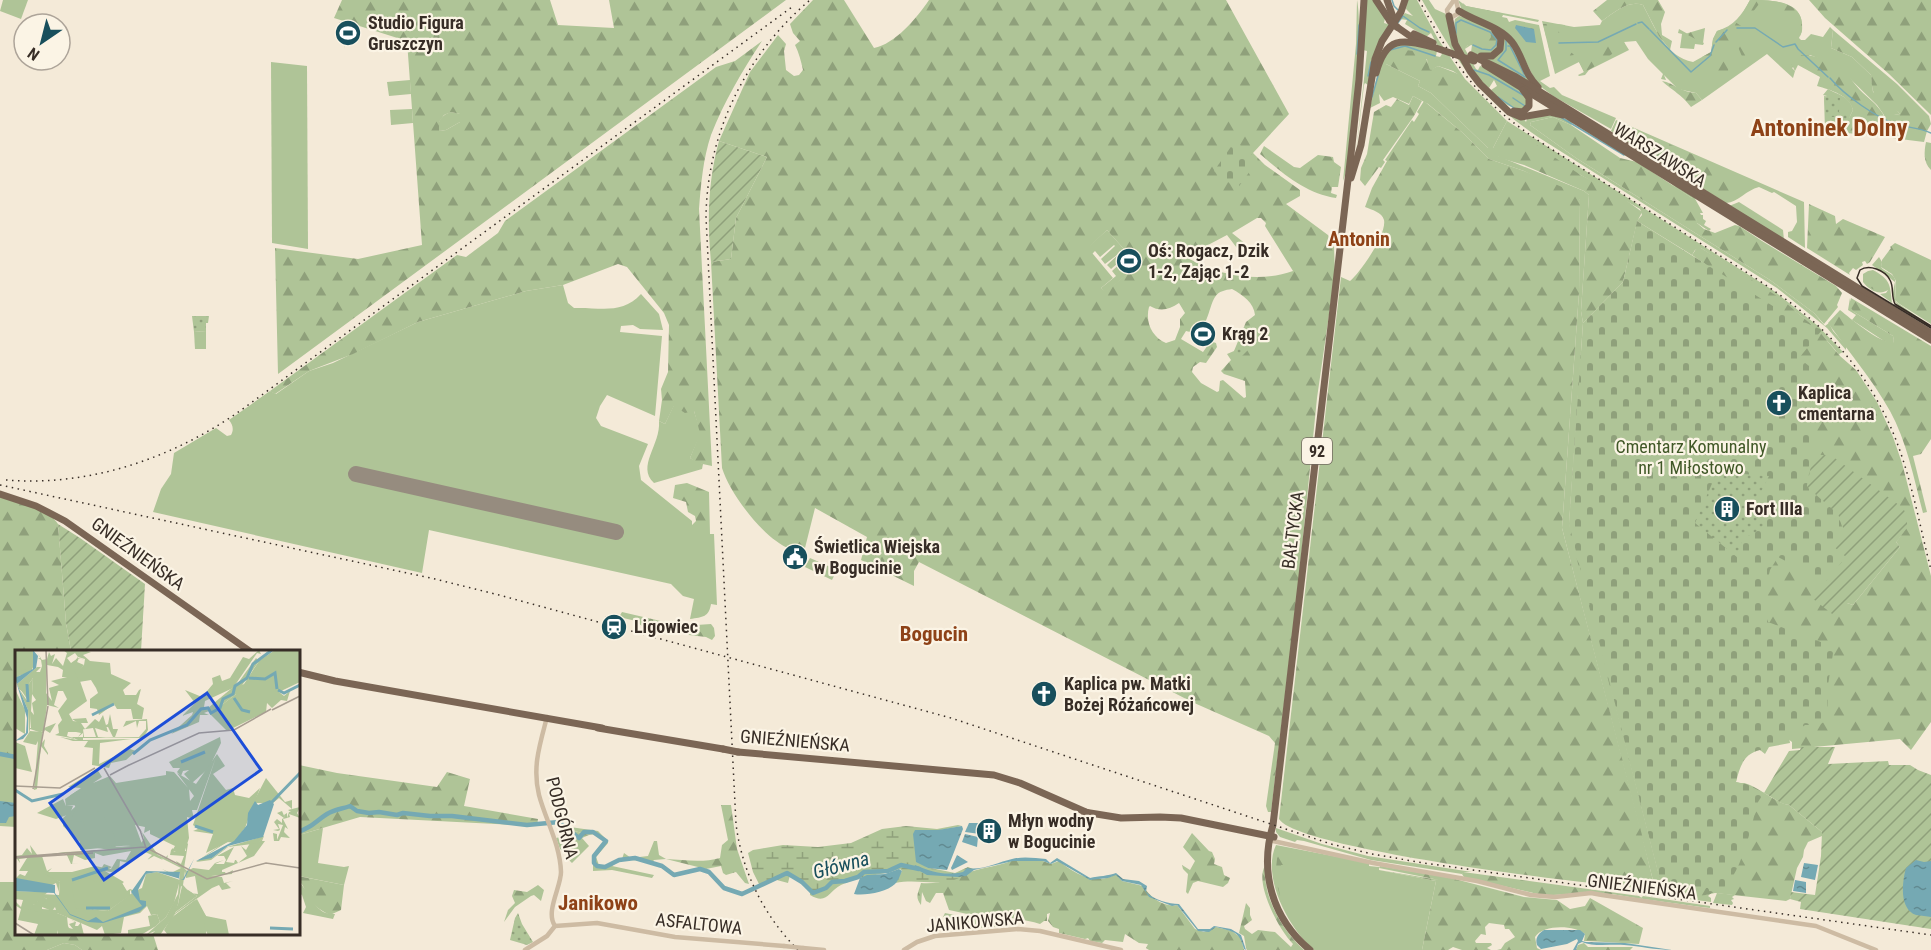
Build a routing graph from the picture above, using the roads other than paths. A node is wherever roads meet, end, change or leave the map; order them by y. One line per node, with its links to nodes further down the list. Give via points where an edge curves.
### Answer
1 (1359, 0): 10 (main road)
2 (1364, 0): 10 (main road, BAŁTYCKA / 92)
3 (1376, 0): 8 (main road, WARSZAWSKA)
4 (1380, 0): 8 (main road, WARSZAWSKA)
5 (1386, 0): 8 (main road)
6 (1405, 0): 16 (main road, BAŁTYCKA / 92, via 1376,55)
7 (1455, 9): 9 (main road); 15 (main road, via 1455,44 1480,84)
8 (1392, 19): 11 (main road, WARSZAWSKA)
9 (1491, 27): 12 (main road, via 1501,39 1499,51 1490,57); 14 (main road, via 1509,39 1529,76)
10 (1362, 32): 19 (main road, BAŁTYCKA / 92)
11 (1434, 46): 12 (main road, WARSZAWSKA, bridge); 16 (main road, via 1404,41 1387,48 1379,61)
12 (1472, 58): 13 (main road, WARSZAWSKA); 14 (main road, WARSZAWSKA, via 1502,68)
13 (1517, 84): 15 (main road, via 1529,97 1528,109 1518,112); 17 (main road, WARSZAWSKA)
14 (1551, 98): 18 (main road, WARSZAWSKA)
15 (1500, 102): 17 (main road, via 1518,117 1554,113)
16 (1366, 105): 19 (main road, BAŁTYCKA / 92, via 1360,149)
17 (1579, 122): 18 (main road, WARSZAWSKA)
18 (1700, 193): 20 (main road, WARSZAWSKA)
19 (1345, 201): 27 (main road, BAŁTYCKA / 92)
20 (1784, 245): 21 (main road, WARSZAWSKA); 22 (main road, WARSZAWSKA)
21 (1931, 333)
22 (1931, 340)
23 (0, 494): 24 (main road, GNIEŹNIEŃSKA, via 65,521)
24 (250, 650)
25 (300, 672): 26 (main road, GNIEŹNIEŃSKA)
26 (546, 718): 27 (main road, GNIEŹNIEŃSKA, bridge, via 738,752 987,774 1020,783 1088,813 1121,818 1175,818); 28 (street, PODGÓRNA, via 536,765 539,793 561,870 552,921)
27 (1270, 839): 29 (main road, BAŁTYCKA / 92, via 1274,885); 29 (main road, BAŁTYCKA / 92, via 1270,889); 35 (street, GNIEŹNIEŃSKA, via 1531,895 1602,895 1816,926)
28 (555, 926): 30 (street); 31 (street, ASFALTOWA, bridge, via 597,923 664,936)
29 (1288, 926): 34 (main road, BAŁTYCKA / 92)
30 (525, 950)
31 (824, 950)
32 (904, 950): 33 (street, JANIKOWSKA, via 935,936 1012,928)
33 (1121, 950)
34 (1310, 950)
35 (1876, 950)

